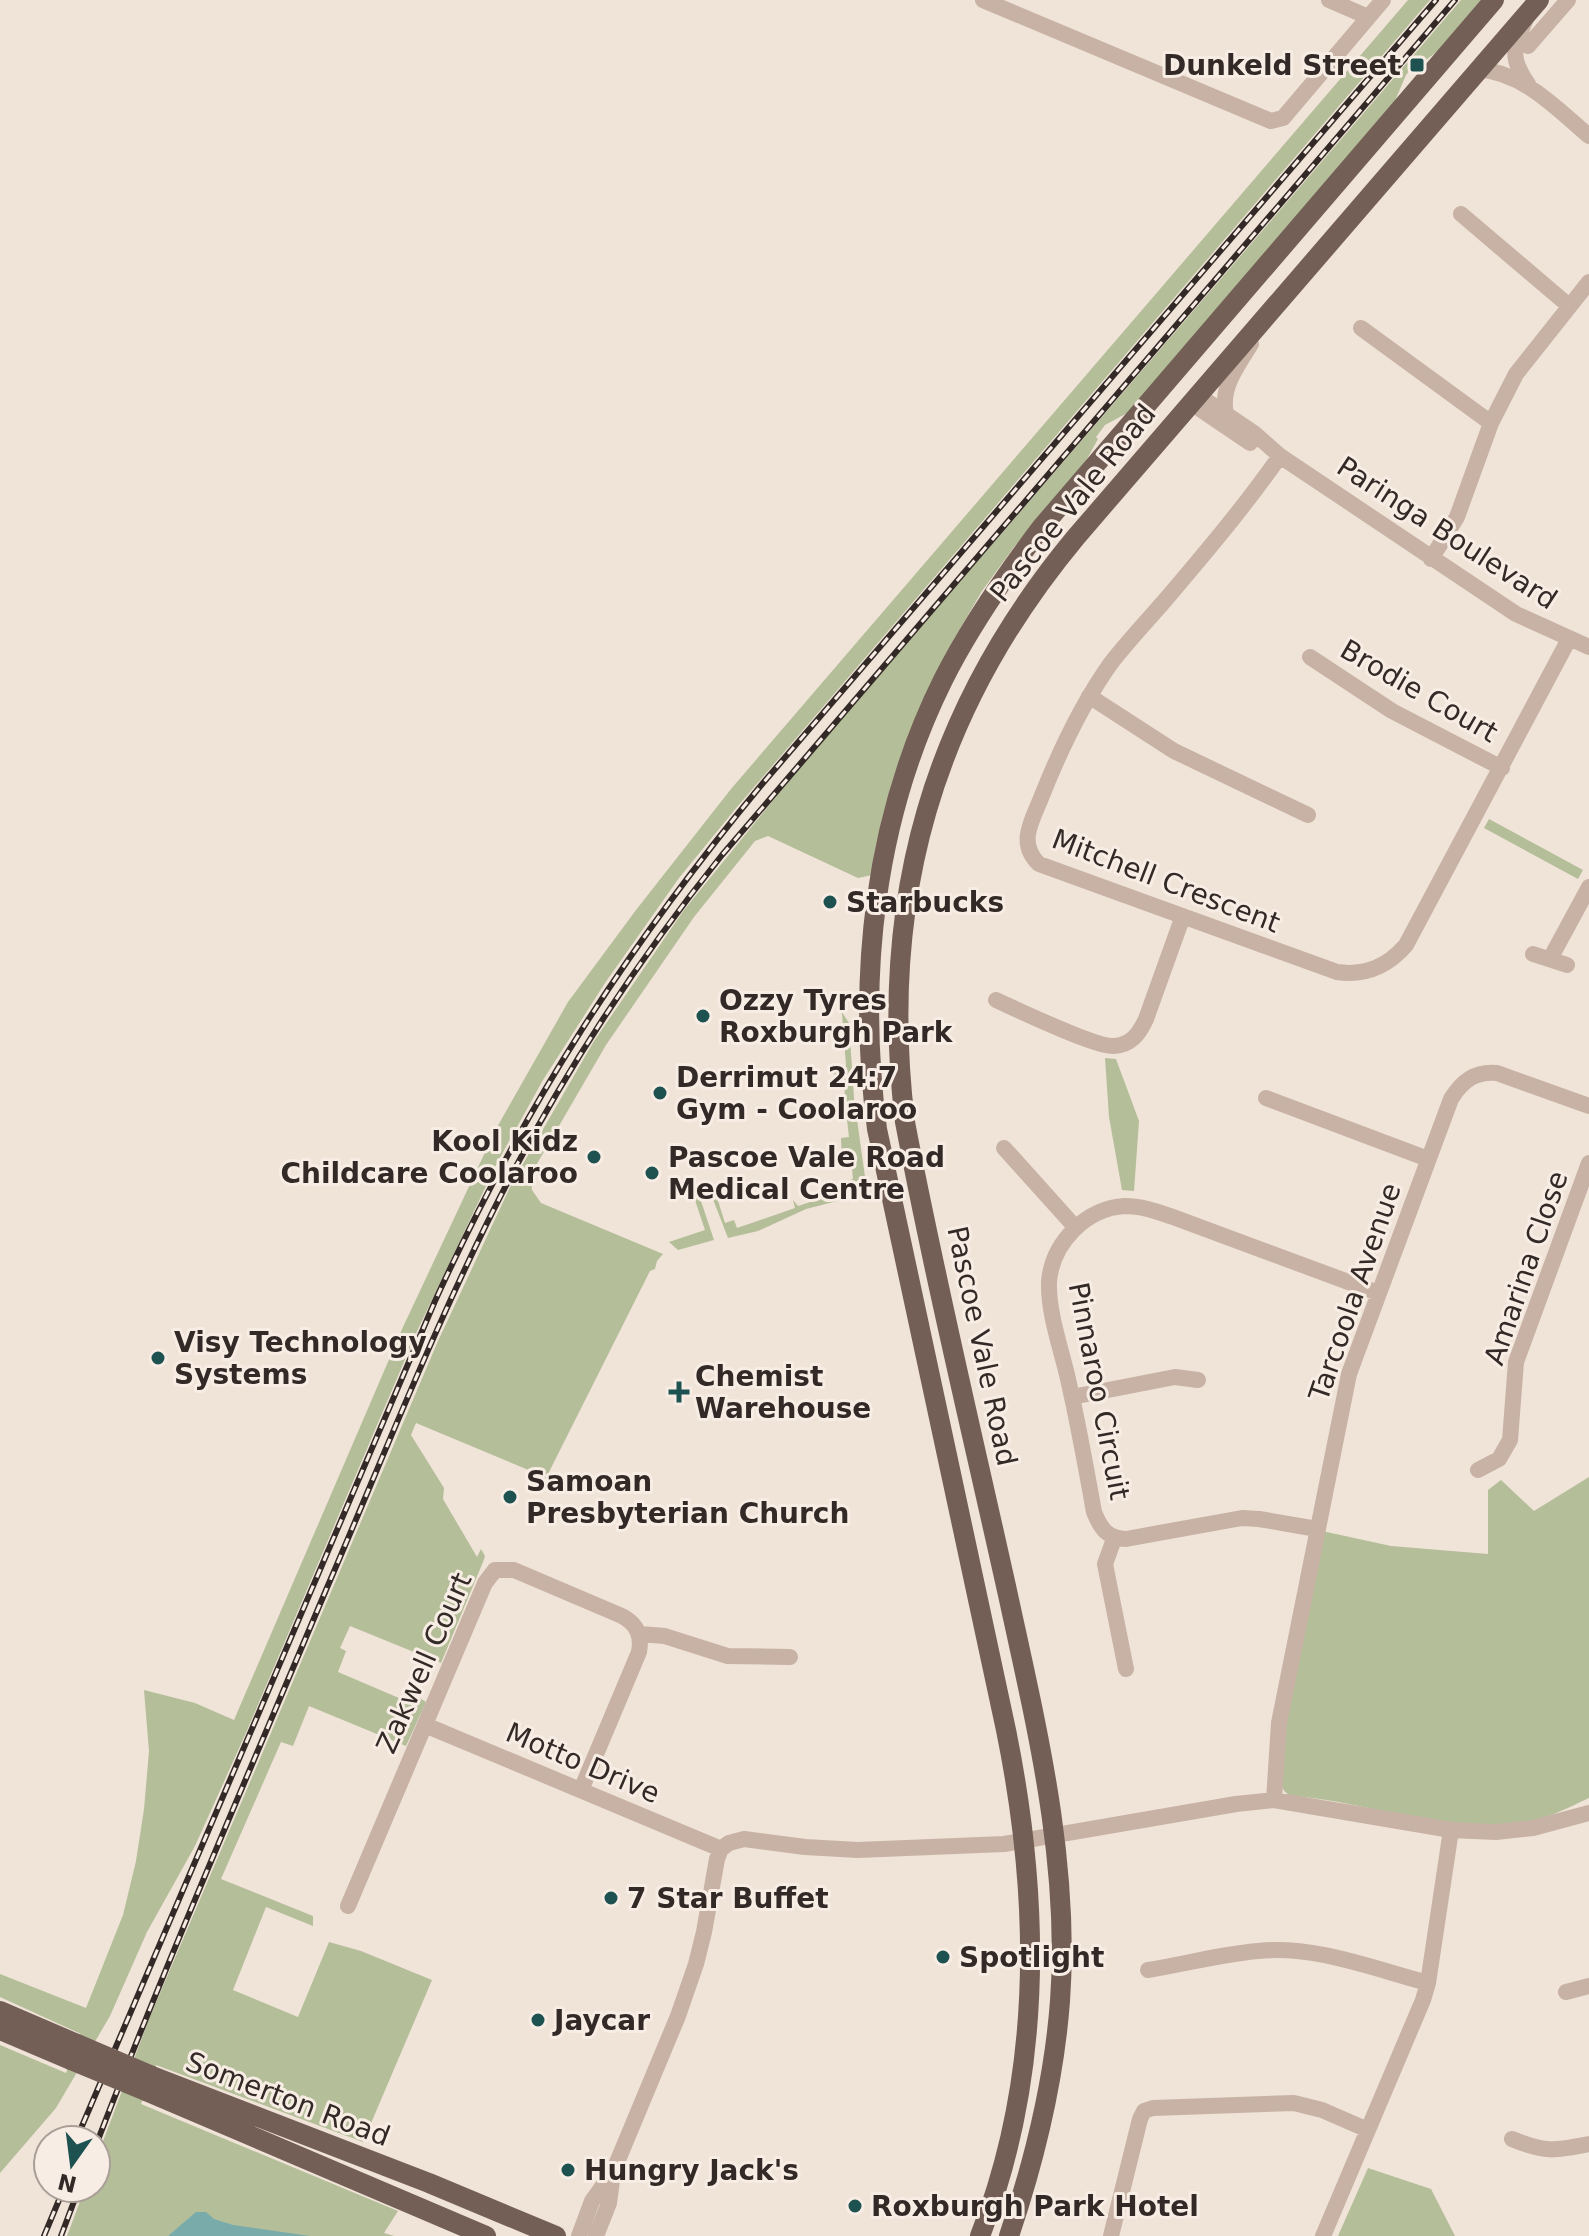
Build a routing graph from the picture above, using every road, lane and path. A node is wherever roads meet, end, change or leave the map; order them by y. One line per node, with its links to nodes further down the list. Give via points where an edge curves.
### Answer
1 (983, 0): 7 (street, via 1266,120 1283,118)
2 (1329, 0): 7 (street)
3 (1383, 0): 7 (street)
4 (1494, 0): 17 (main road, Pascoe Vale Road)
5 (1568, 0): 8 (street)
6 (1528, 3): 9 (main road, Pascoe Vale Road); 10 (street, via 1514,54)
7 (1368, 17)
8 (1528, 46)
9 (1478, 69): 10 (street); 15 (main road, Pascoe Vale Road)
10 (1529, 86): 11 (street)
11 (1589, 136)
12 (1461, 214): 14 (street)
13 (1589, 282): 14 (street)
14 (1568, 305): 20 (street, via 1516,374)
15 (1261, 322): 18 (main road, Pascoe Vale Road); 19 (street, via 1230,377)
16 (1361, 328): 20 (street)
17 (1169, 379): 18 (main road); 41 (main road, Pascoe Vale Road, via 1041,528 998,587 942,682 909,765 884,855 868,1010 872,1090)
18 (1195, 399): 19 (street, Paringa Boulevard); 21 (street, Paringa Boulevard, via 1248,442); 40 (main road, Pascoe Vale Road, via 1052,566 1008,627 968,702 934,784 913,861 898,972 899,1071)
19 (1226, 414): 21 (street, Paringa Boulevard)
20 (1491, 423): 22 (street, via 1457,517)
21 (1280, 456): 22 (street, Paringa Boulevard); 26 (street, Mitchell Crescent)
22 (1431, 559): 23 (street, Paringa Boulevard, via 1516,614)
23 (1569, 639): 24 (street, Paringa Boulevard); 27 (street, Mitchell Crescent)
24 (1589, 647)
25 (1307, 656): 27 (street, Brodie Court, via 1392,711)
26 (1089, 696): 28 (street, via 1174,751); 30 (street, Mitchell Crescent, via 1030,825 1030,855 1039,864)
27 (1502, 768): 30 (street, Mitchell Crescent, via 1406,945 1384,965 1353,974 1337,972)
28 (1311, 817)
29 (1589, 887): 32 (street)
30 (1183, 916): 34 (street, via 1146,1019 1131,1042 1105,1046)
31 (1533, 954): 32 (street)
32 (1550, 959): 33 (street)
33 (1567, 965)
34 (994, 999)
35 (1263, 1099): 38 (street)
36 (1589, 1106): 38 (street, Tarcoola Avenue, via 1486,1072 1460,1085)
37 (1005, 1146): 42 (street)
38 (1428, 1159): 43 (street, Tarcoola Avenue)
39 (1589, 1163): 46 (street, Amarina Close, via 1516,1362 1510,1440 1499,1459)
40 (921, 1202): 41 (main road); 59 (main road, Pascoe Vale Road, via 1043,1752)
41 (893, 1208): 60 (main road, Pascoe Vale Road)
42 (1076, 1228): 43 (street, Pinnaroo Circuit, via 1103,1210 1148,1209); 45 (street, Pinnaroo Circuit, via 1055,1256 1049,1285)
43 (1378, 1293): 47 (street, Tarcoola Avenue, via 1349,1374)
44 (1198, 1382): 45 (street, via 1175,1377)
45 (1072, 1397): 48 (street, Pinnaroo Circuit, via 1094,1512)
46 (1475, 1470)
47 (1317, 1529): 48 (street, Pinnaroo Circuit, via 1242,1518); 54 (street, Tarcoola Avenue, via 1279,1723)
48 (1114, 1539): 51 (street, via 1105,1564)
49 (640, 1634): 50 (street, via 665,1636 728,1656); 52 (street, Zakwell Court, via 622,1616 514,1570 495,1570); 53 (street, via 639,1652)
50 (790, 1657)
51 (1126, 1672)
52 (425, 1725): 53 (street, Motto Drive); 62 (street, Zakwell Court)
53 (581, 1790): 61 (street, Motto Drive)
54 (1274, 1800): 58 (street); 59 (street)
55 (1589, 1805): 57 (street)
56 (1589, 1813): 57 (street)
57 (1569, 1819): 58 (street, via 1496,1832)
58 (1451, 1830): 64 (street)
59 (1055, 1835): 60 (street); 72 (main road, Pascoe Vale Road, via 1060,1990 1053,2068)
60 (1025, 1840): 61 (street, via 862,1850 744,1839); 75 (main road, Pascoe Vale Road, via 1030,1987)
61 (721, 1849): 76 (street, via 696,1964)
62 (348, 1906)
63 (1148, 1970): 64 (street, via 1259,1950 1289,1951 1320,1954)
64 (1428, 1983): 71 (street)
65 (1589, 1986): 66 (street)
66 (1566, 1992)
67 (0, 2011): 69 (main road, Somerton Road)
68 (0, 2030): 69 (main road, Somerton Road)
69 (74, 2052): 70 (main road, Somerton Road, bridge)
70 (149, 2084): 77 (main road, Somerton Road); 78 (main road, Somerton Road, via 429,2183)
71 (1368, 2130): 83 (street, via 1294,2103 1144,2111); 84 (street)
72 (1039, 2134): 75 (main road, via 1022,2146); 82 (main road, Pascoe Vale Road)
73 (1512, 2139): 74 (street, via 1552,2151)
74 (1589, 2144)
75 (1007, 2147): 81 (main road, Pascoe Vale Road)
76 (613, 2172): 79 (street, via 592,2201); 80 (street, via 609,2203)
77 (486, 2236)
78 (556, 2236)
79 (579, 2236)
80 (596, 2236)
81 (980, 2236)
82 (1009, 2236)
83 (1111, 2236)
84 (1323, 2236)

